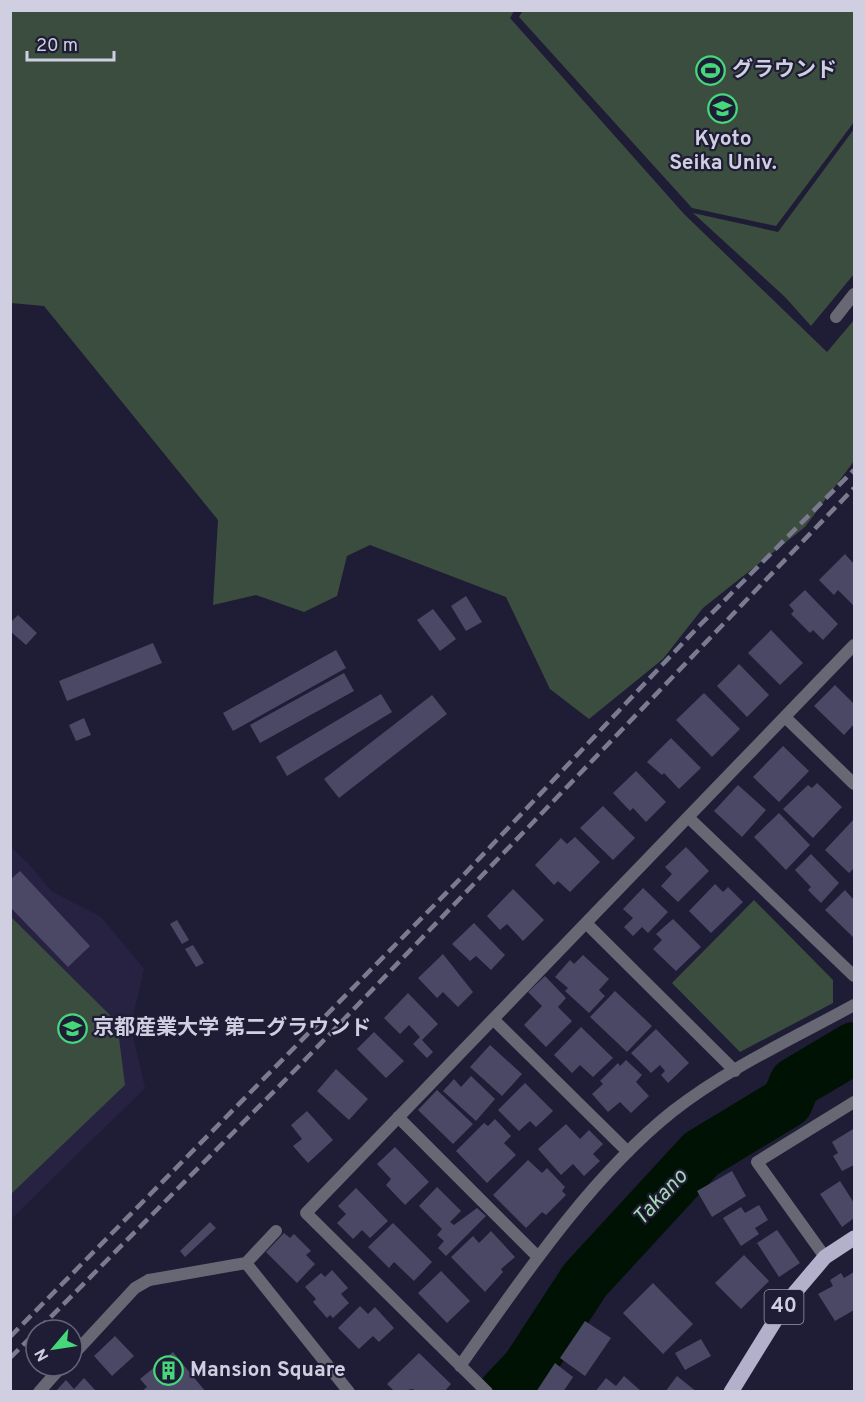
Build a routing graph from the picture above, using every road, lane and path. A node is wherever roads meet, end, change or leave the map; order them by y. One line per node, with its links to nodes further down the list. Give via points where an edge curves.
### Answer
1 (855, 294): 2 (street)
2 (836, 317)
3 (855, 645): 4 (street)
4 (785, 717): 5 (street); 6 (street)
5 (855, 784)
6 (688, 817): 7 (street); 8 (street)
7 (586, 923): 10 (street); 11 (street)
8 (855, 976)
9 (855, 1005): 11 (street)
10 (493, 1019): 13 (street); 14 (street)
11 (735, 1071): 14 (street, via 674,1111)
12 (855, 1102): 18 (street, via 757,1162)
13 (398, 1117): 17 (street); 21 (street, via 306,1213)
14 (628, 1152): 17 (street)
15 (276, 1231): 19 (street)
16 (855, 1238): 18 (main road, 40)
17 (537, 1256): 21 (street)
18 (825, 1257): 26 (main road, 40, via 786,1303)
19 (246, 1263): 20 (street, via 149,1280 135,1288); 24 (street)
20 (84, 1343)
21 (460, 1366): 25 (street)
22 (51, 1378): 23 (street)
23 (39, 1392)
24 (349, 1392)
25 (487, 1392)
26 (731, 1392)

